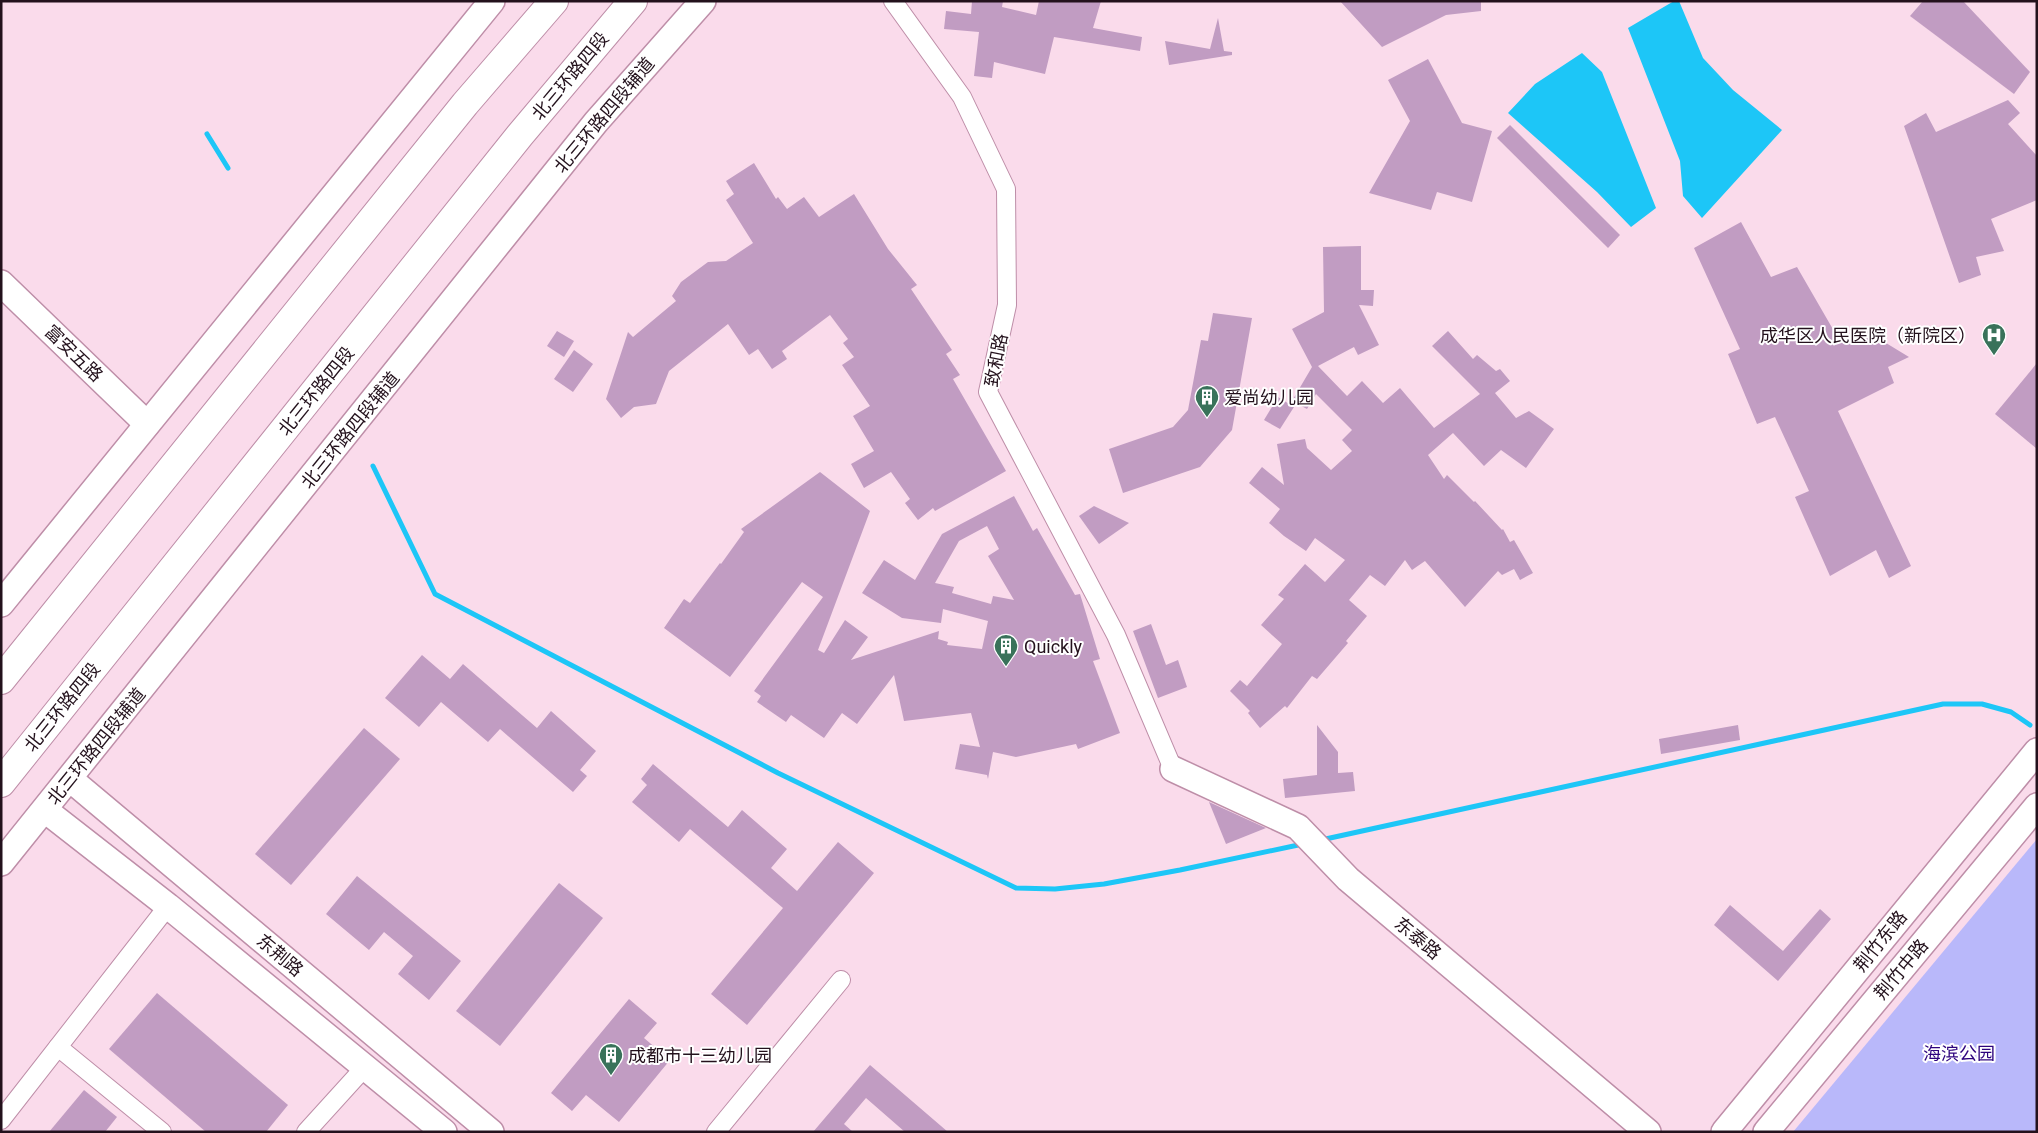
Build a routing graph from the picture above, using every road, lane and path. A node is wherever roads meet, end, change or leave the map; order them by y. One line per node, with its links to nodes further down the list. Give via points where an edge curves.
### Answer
1 (492, 1): 7 (main road)
2 (554, 1): 9 (highway, via 459,112)
3 (633, 1): 13 (highway, 北三环路四段, via 520,135)
4 (703, 1): 12 (main road, 北三环路四段辅道, via 596,122)
5 (894, 1): 11 (street, 致和路, via 962,97 1006,189 1007,305 988,392 1116,635)
6 (1, 283): 7 (main road, 富安五路)
7 (148, 424): 8 (main road)
8 (1, 604)
9 (1, 680)
10 (2037, 751): 28 (main road, 荆竹东路)
11 (1173, 769): 27 (main road, 东泰路, via 1298,827 1348,879)
12 (70, 779): 15 (main road, 北三环路四段辅道); 25 (main road, 东荆路)
13 (1, 783)
14 (2037, 806): 29 (main road, 荆竹中路)
15 (45, 810): 16 (main road, 北三环路四段辅道); 17 (main road, 东荆路)
16 (1, 863)
17 (168, 906): 19 (street); 20 (main road, 东荆路)
18 (841, 980): 26 (street)
19 (58, 1047): 21 (street); 22 (street)
20 (365, 1067): 23 (street); 24 (main road, 东荆路)
21 (1, 1120)
22 (162, 1132)
23 (306, 1132)
24 (444, 1132)
25 (491, 1132)
26 (716, 1132)
27 (1648, 1132)
28 (1724, 1132)
29 (1766, 1132)

